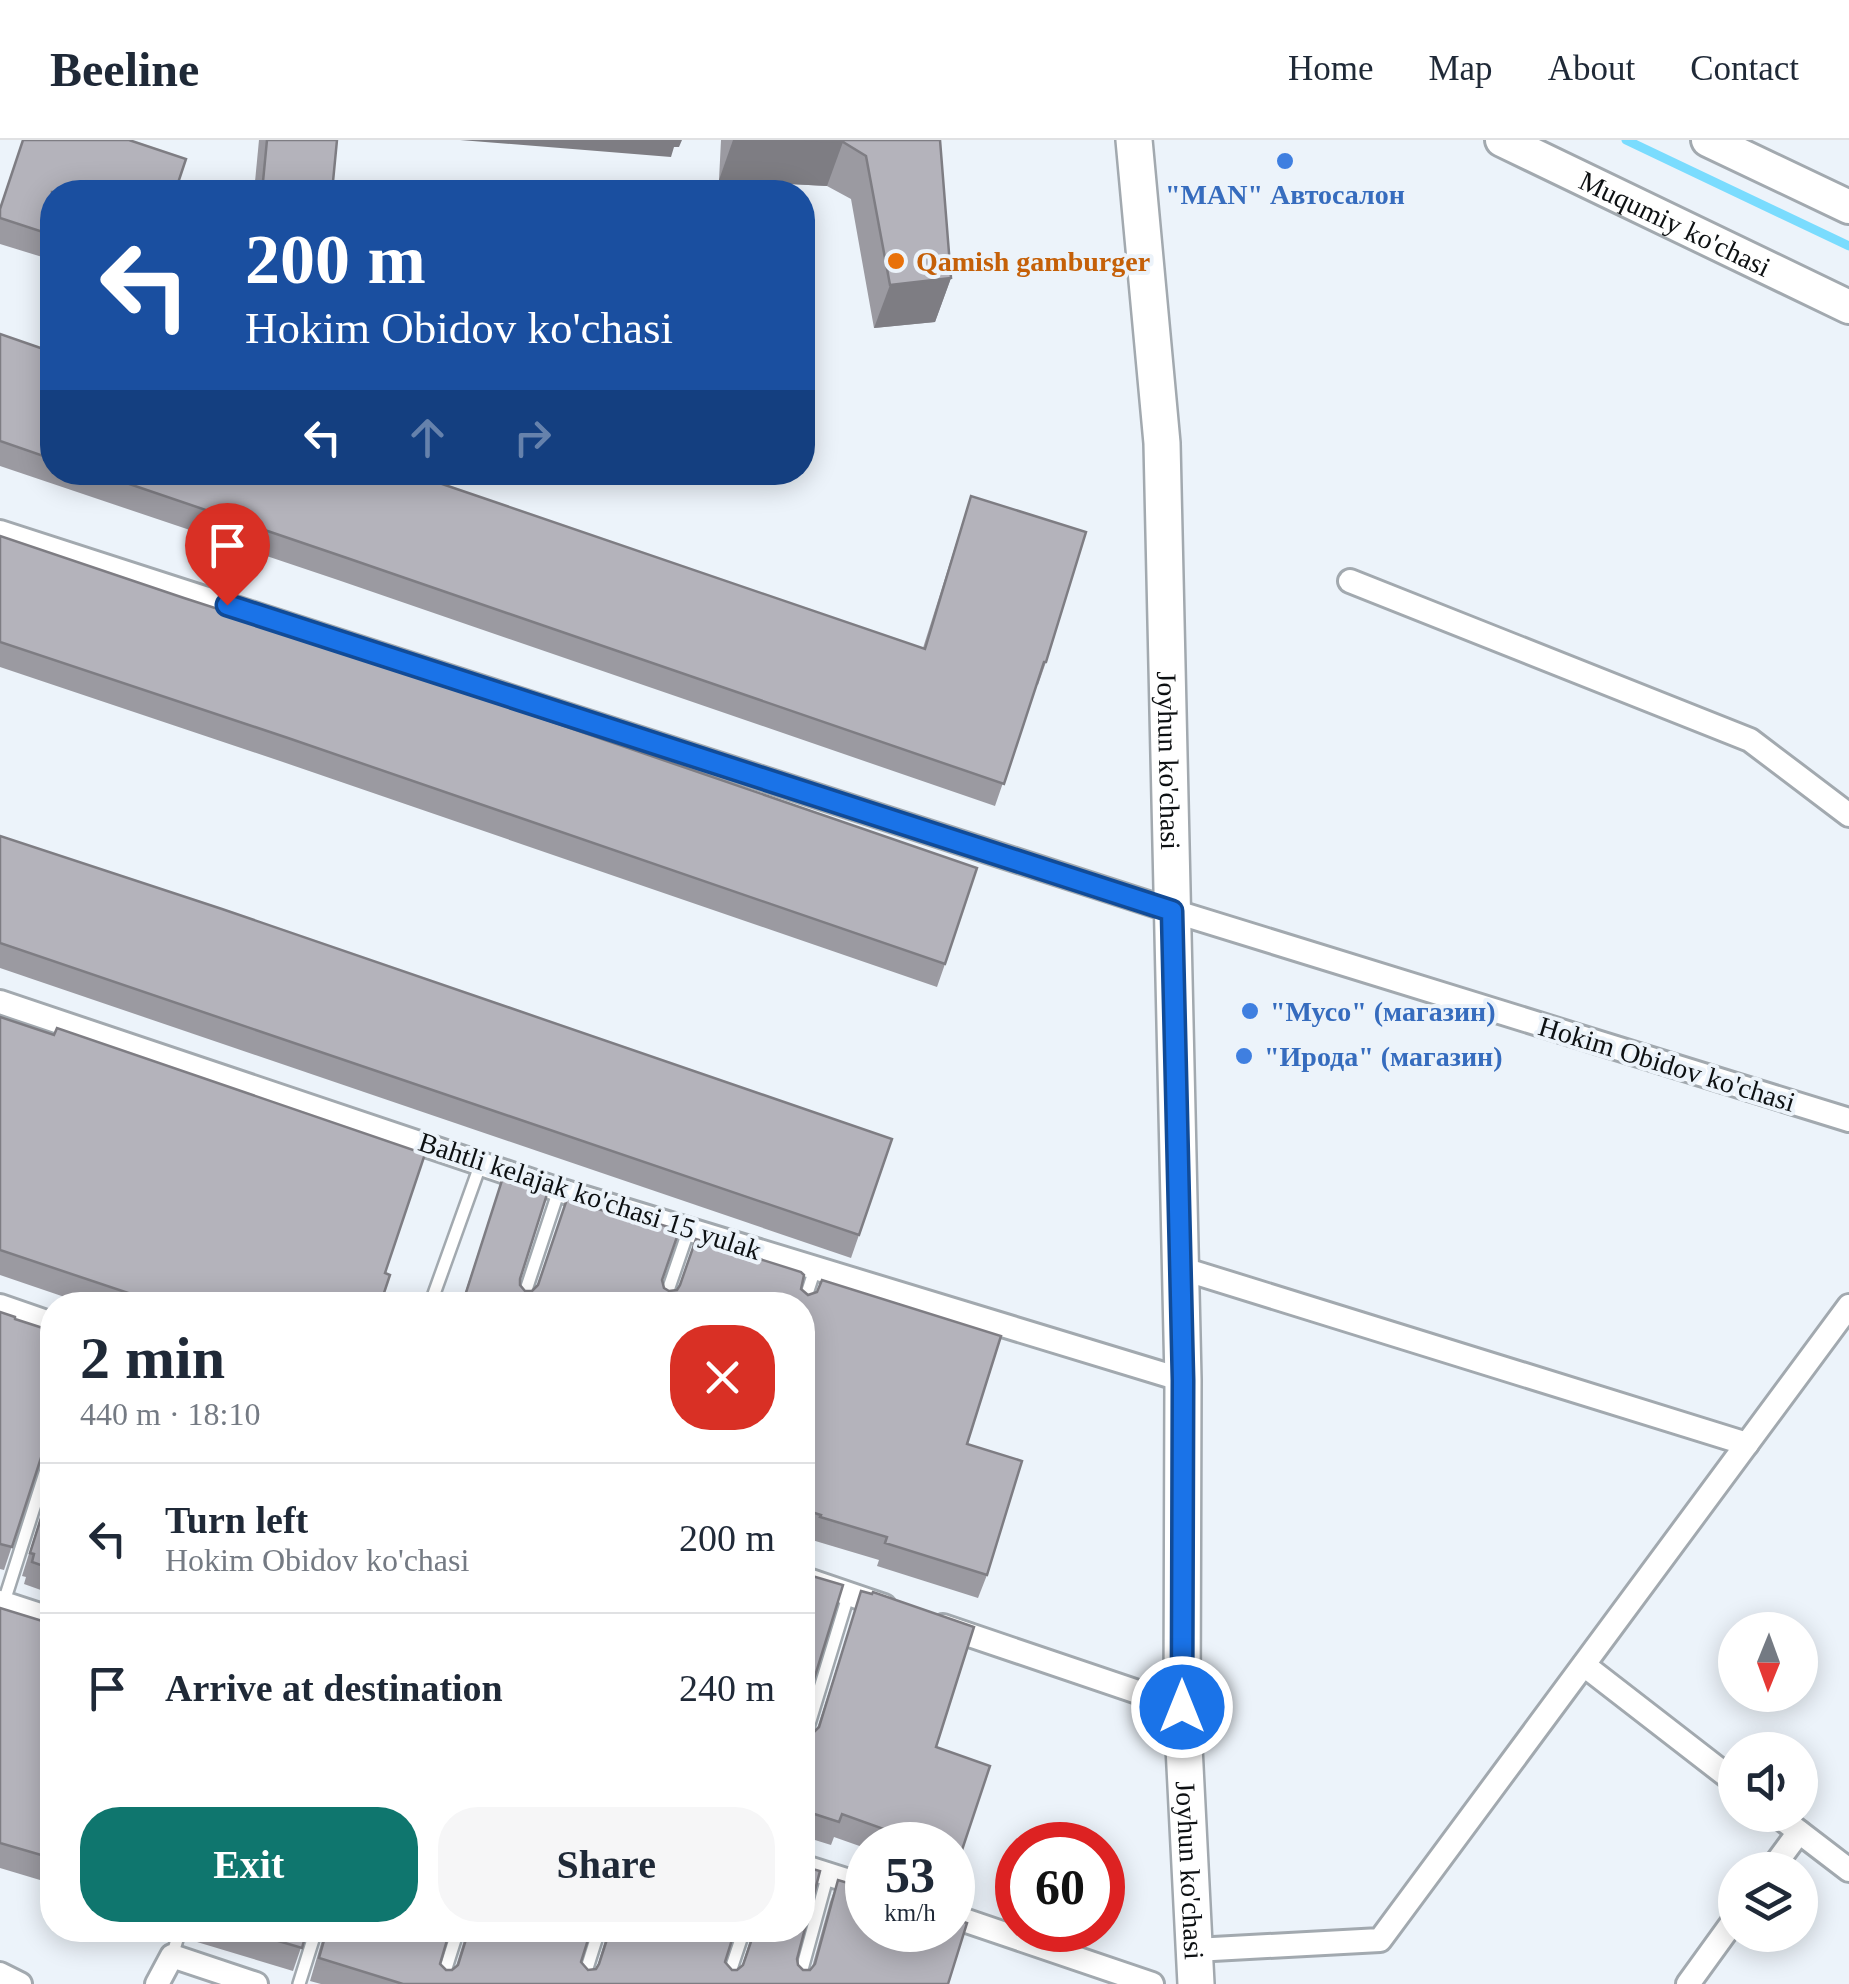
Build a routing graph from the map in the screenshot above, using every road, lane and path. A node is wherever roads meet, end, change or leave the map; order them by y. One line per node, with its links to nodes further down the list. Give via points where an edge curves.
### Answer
1 (1134, 140): 9 (main road, Joyhun ko'chasi, via 1162,443)
2 (1502, 140): 5 (main road, Muqumiy ko'chasi)
3 (1708, 140): 4 (main road)
4 (1849, 207)
5 (1849, 307)
6 (0, 532): 9 (street, Hokim Obidov ko'chasi)
7 (1350, 581): 8 (street, via 1750,740)
8 (1849, 815)
9 (1172, 911): 11 (street, Hokim Obidov ko'chasi); 16 (main road, Joyhun ko'chasi)
10 (0, 1002): 12 (street, Bahtli kelajak ko'chasi 15 yulak)
11 (1849, 1120)
12 (481, 1162): 13 (street, Bahtli kelajak ko'chasi 15 yulak); 17 (lane)
13 (559, 1190): 14 (street, Bahtli kelajak ko'chasi 15 yulak); 18 (lane)
14 (689, 1228): 15 (street, Bahtli kelajak ko'chasi 15 yulak); 19 (lane)
15 (816, 1266): 20 (lane); 25 (street, Bahtli kelajak ko'chasi 15 yulak)
16 (1180, 1268): 25 (main road, Joyhun ko'chasi); 26 (street)
17 (435, 1292)
18 (525, 1292)
19 (667, 1292)
20 (807, 1292)
21 (0, 1306): 23 (street)
22 (1849, 1306): 24 (street)
23 (40, 1320)
24 (1842, 1330): 26 (street)
25 (1183, 1380): 34 (main road, Joyhun ko'chasi)
26 (1747, 1444): 32 (street)
27 (40, 1487): 30 (lane)
28 (815, 1582): 29 (street)
29 (849, 1594): 33 (lane); 34 (street)
30 (1, 1606): 31 (street)
31 (40, 1616)
32 (1584, 1666): 35 (street); 52 (street, via 1380,1940)
33 (815, 1705)
34 (1182, 1707): 52 (main road, Joyhun ko'chasi)
35 (1718, 1769)
36 (1799, 1832): 37 (street); 39 (street)
37 (1784, 1852)
38 (815, 1870): 40 (street)
39 (1849, 1870)
40 (828, 1874): 41 (street); 42 (lane)
41 (845, 1880)
42 (815, 1922)
43 (975, 1924): 62 (street)
44 (176, 1942): 51 (lane)
45 (312, 1942): 57 (lane)
46 (454, 1942): 58 (lane)
47 (595, 1942): 59 (lane)
48 (740, 1942): 60 (lane)
49 (809, 1942): 61 (lane)
50 (1718, 1943): 63 (street)
51 (172, 1956): 55 (street); 56 (street)
52 (1196, 1967)
53 (0, 1974): 54 (street)
54 (20, 1984)
55 (158, 1984)
56 (256, 1984)
57 (299, 1984)
58 (441, 1984)
59 (582, 1984)
60 (726, 1984)
61 (798, 1984)
62 (1152, 1984)
63 (1688, 1984)

